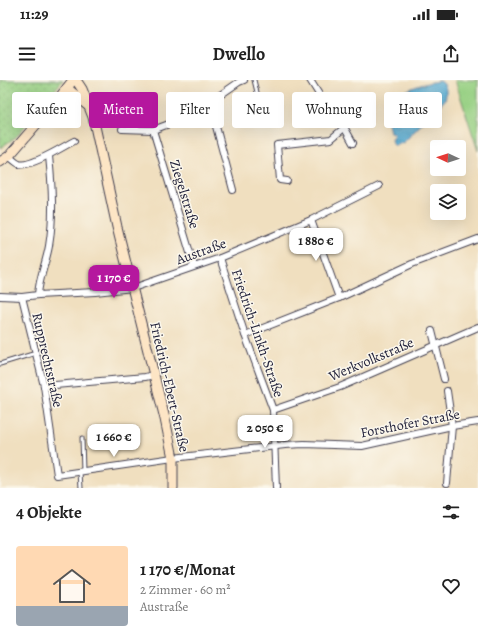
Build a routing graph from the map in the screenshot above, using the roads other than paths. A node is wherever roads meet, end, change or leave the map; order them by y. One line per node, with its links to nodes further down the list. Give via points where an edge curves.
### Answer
1 (72, 80): 6 (street)
2 (76, 80): 10 (street, Friedrich-Ebert-Straße)
3 (254, 80): 7 (lane)
4 (310, 80): 8 (street)
5 (240, 81): 9 (street)
6 (67, 88): 10 (street); 19 (street)
7 (257, 92)
8 (318, 92)
9 (224, 93)
10 (89, 106)
11 (166, 125): 16 (street)
12 (95, 128): 29 (street, Friedrich-Ebert-Straße)
13 (216, 128): 24 (street)
14 (344, 128): 18 (street); 22 (street, via 331,139 277,145 280,180)
15 (122, 129): 16 (street)
16 (153, 130): 28 (street, Ziegelstraße)
17 (74, 140): 20 (street)
18 (353, 143)
19 (9, 156): 20 (street, via 23,164); 21 (street)
20 (49, 156): 30 (street, via 52,214 49,247)
21 (0, 162)
22 (287, 181)
23 (379, 186): 25 (street, Austraße)
24 (233, 190)
25 (311, 220): 27 (street, Austraße); 33 (street)
26 (478, 239): 33 (street, via 412,264)
27 (220, 258): 28 (street, Austraße); 36 (street, Friedrich-Linkh-Straße)
28 (194, 266): 29 (street, Austraße)
29 (133, 288): 30 (street, Austraße); 40 (street, Friedrich-Ebert-Straße)
30 (38, 295): 32 (street, Austraße)
31 (0, 296): 32 (street, Austraße)
32 (22, 297): 38 (street, Rupprechtstraße)
33 (339, 298): 36 (street)
34 (478, 327): 37 (street, Werkvolkstraße)
35 (432, 331): 37 (street)
36 (245, 335): 44 (street, Friedrich-Linkh-Straße)
37 (436, 344): 41 (street); 44 (street, Werkvolkstraße, via 340,387)
38 (36, 353): 39 (lane); 42 (street, Rupprechtstraße)
39 (0, 364)
40 (154, 375): 42 (street); 49 (street, Friedrich-Ebert-Straße)
41 (444, 380)
42 (44, 386): 51 (street, Rupprechtstraße)
43 (447, 391): 46 (street)
44 (273, 410): 48 (street, Friedrich-Linkh-Straße)
45 (478, 422): 46 (street, Forsthofer Straße)
46 (452, 426): 48 (street, Forsthofer Straße, via 362,446 304,444); 52 (street)
47 (82, 438): 50 (lane)
48 (274, 447): 49 (street, Forsthofer Straße); 55 (street, Friedrich-Linkh-Straße)
49 (173, 458): 50 (street, Forsthofer Straße); 54 (street, Friedrich-Ebert-Straße)
50 (82, 472): 51 (street, Forsthofer Straße); 53 (lane)
51 (57, 475)
52 (447, 483)
53 (81, 488)
54 (173, 488)
55 (276, 488)

